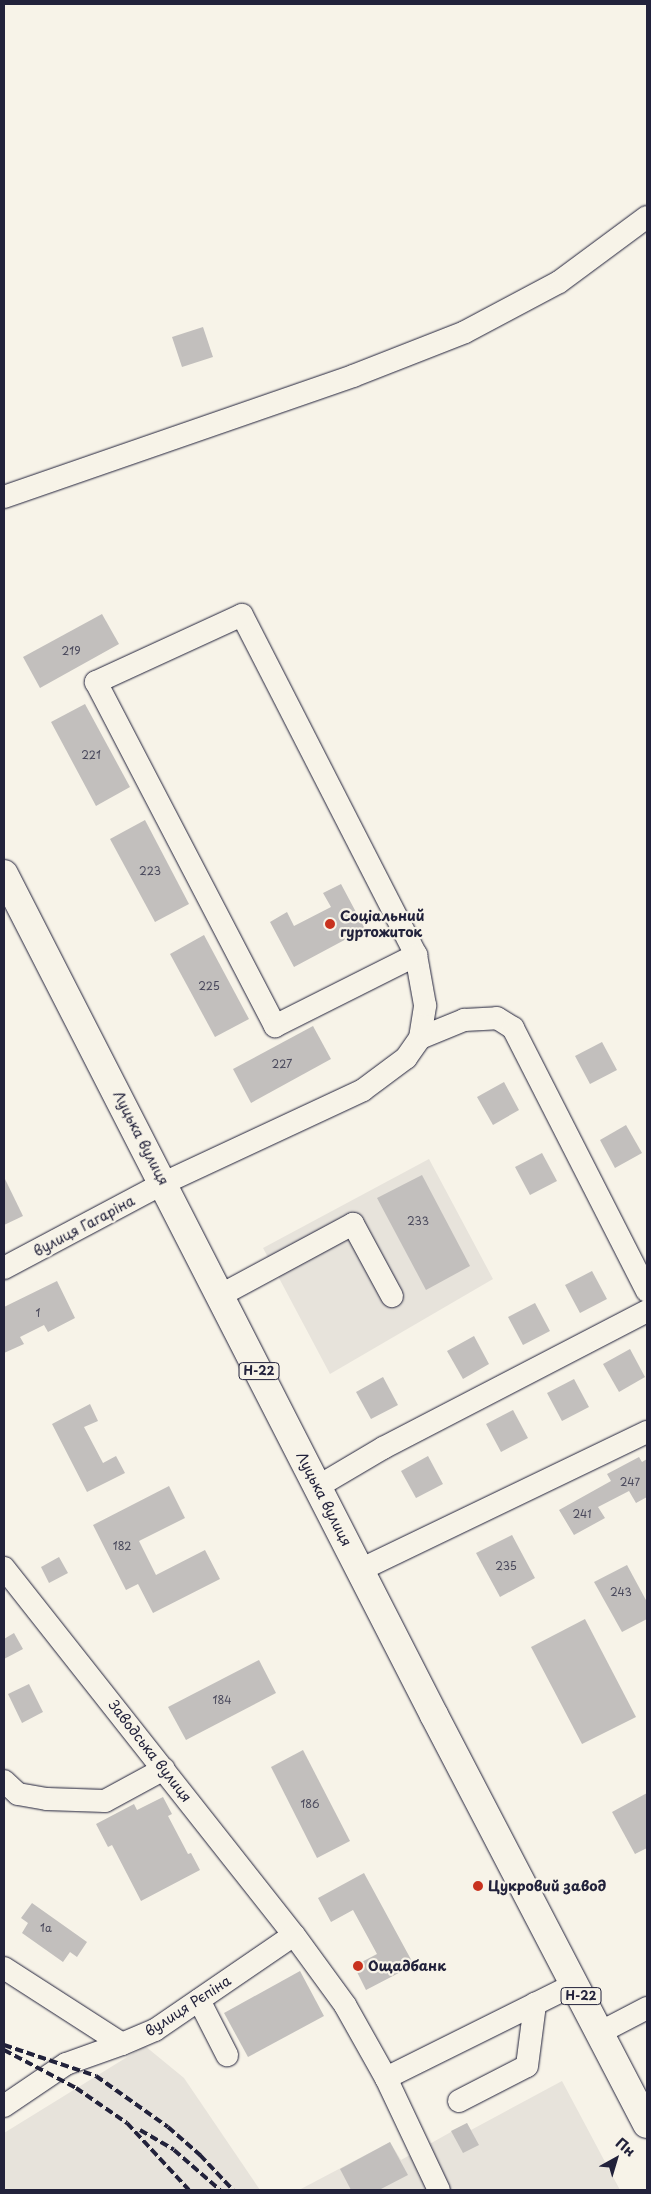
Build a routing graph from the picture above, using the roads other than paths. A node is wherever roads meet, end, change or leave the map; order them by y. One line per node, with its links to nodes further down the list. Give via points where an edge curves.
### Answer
1 (647, 218): 2 (street, via 559,282 465,332 354,376)
2 (4, 497)
3 (4, 874): 6 (main road, Луцька вулиця / Н-22)
4 (416, 955): 4 (street, via 242,615 96,682 275,1026); 5 (street, via 424,1005)
5 (420, 1038): 6 (street, вулиця Гагаріна, via 406,1058 363,1090); 8 (street, via 464,1020 496,1018 513,1028)
6 (164, 1184): 7 (street, вулиця Гагаріна); 9 (main road, Луцька вулиця / Н-22)
7 (4, 1268)
8 (647, 1291)
9 (221, 1296): 10 (street, via 353,1224); 13 (main road, Луцька вулиця / Н-22)
10 (392, 1296)
11 (647, 1311): 13 (street, via 383,1448)
12 (647, 1432): 15 (street)
13 (317, 1486): 15 (main road, Луцька вулиця / Н-22)
14 (4, 1568): 16 (street, Заводська вулиця)
15 (360, 1570): 20 (main road, Луцька вулиця / Н-22)
16 (164, 1769): 17 (street, via 104,1801 18,1794); 18 (street, Заводська вулиця)
17 (4, 1781)
18 (294, 1935): 21 (street, вулиця Рєпіна); 27 (street, Заводська вулиця, via 345,2005)
19 (4, 1968): 25 (street)
20 (575, 1984): 22 (street); 24 (main road, Луцька вулиця / Н-22)
21 (199, 2000): 25 (street, вулиця Рєпіна, via 155,2030); 26 (street)
22 (535, 2004): 27 (street); 28 (street, via 526,2066)
23 (647, 2008): 24 (street)
24 (601, 2032): 30 (main road, Луцька вулиця / Н-22)
25 (122, 2044): 29 (street, вулиця Рєпіна, via 66,2064)
26 (227, 2055)
27 (386, 2078): 31 (street, Заводська вулиця)
28 (459, 2101)
29 (4, 2106)
30 (647, 2124)
31 (439, 2190)

